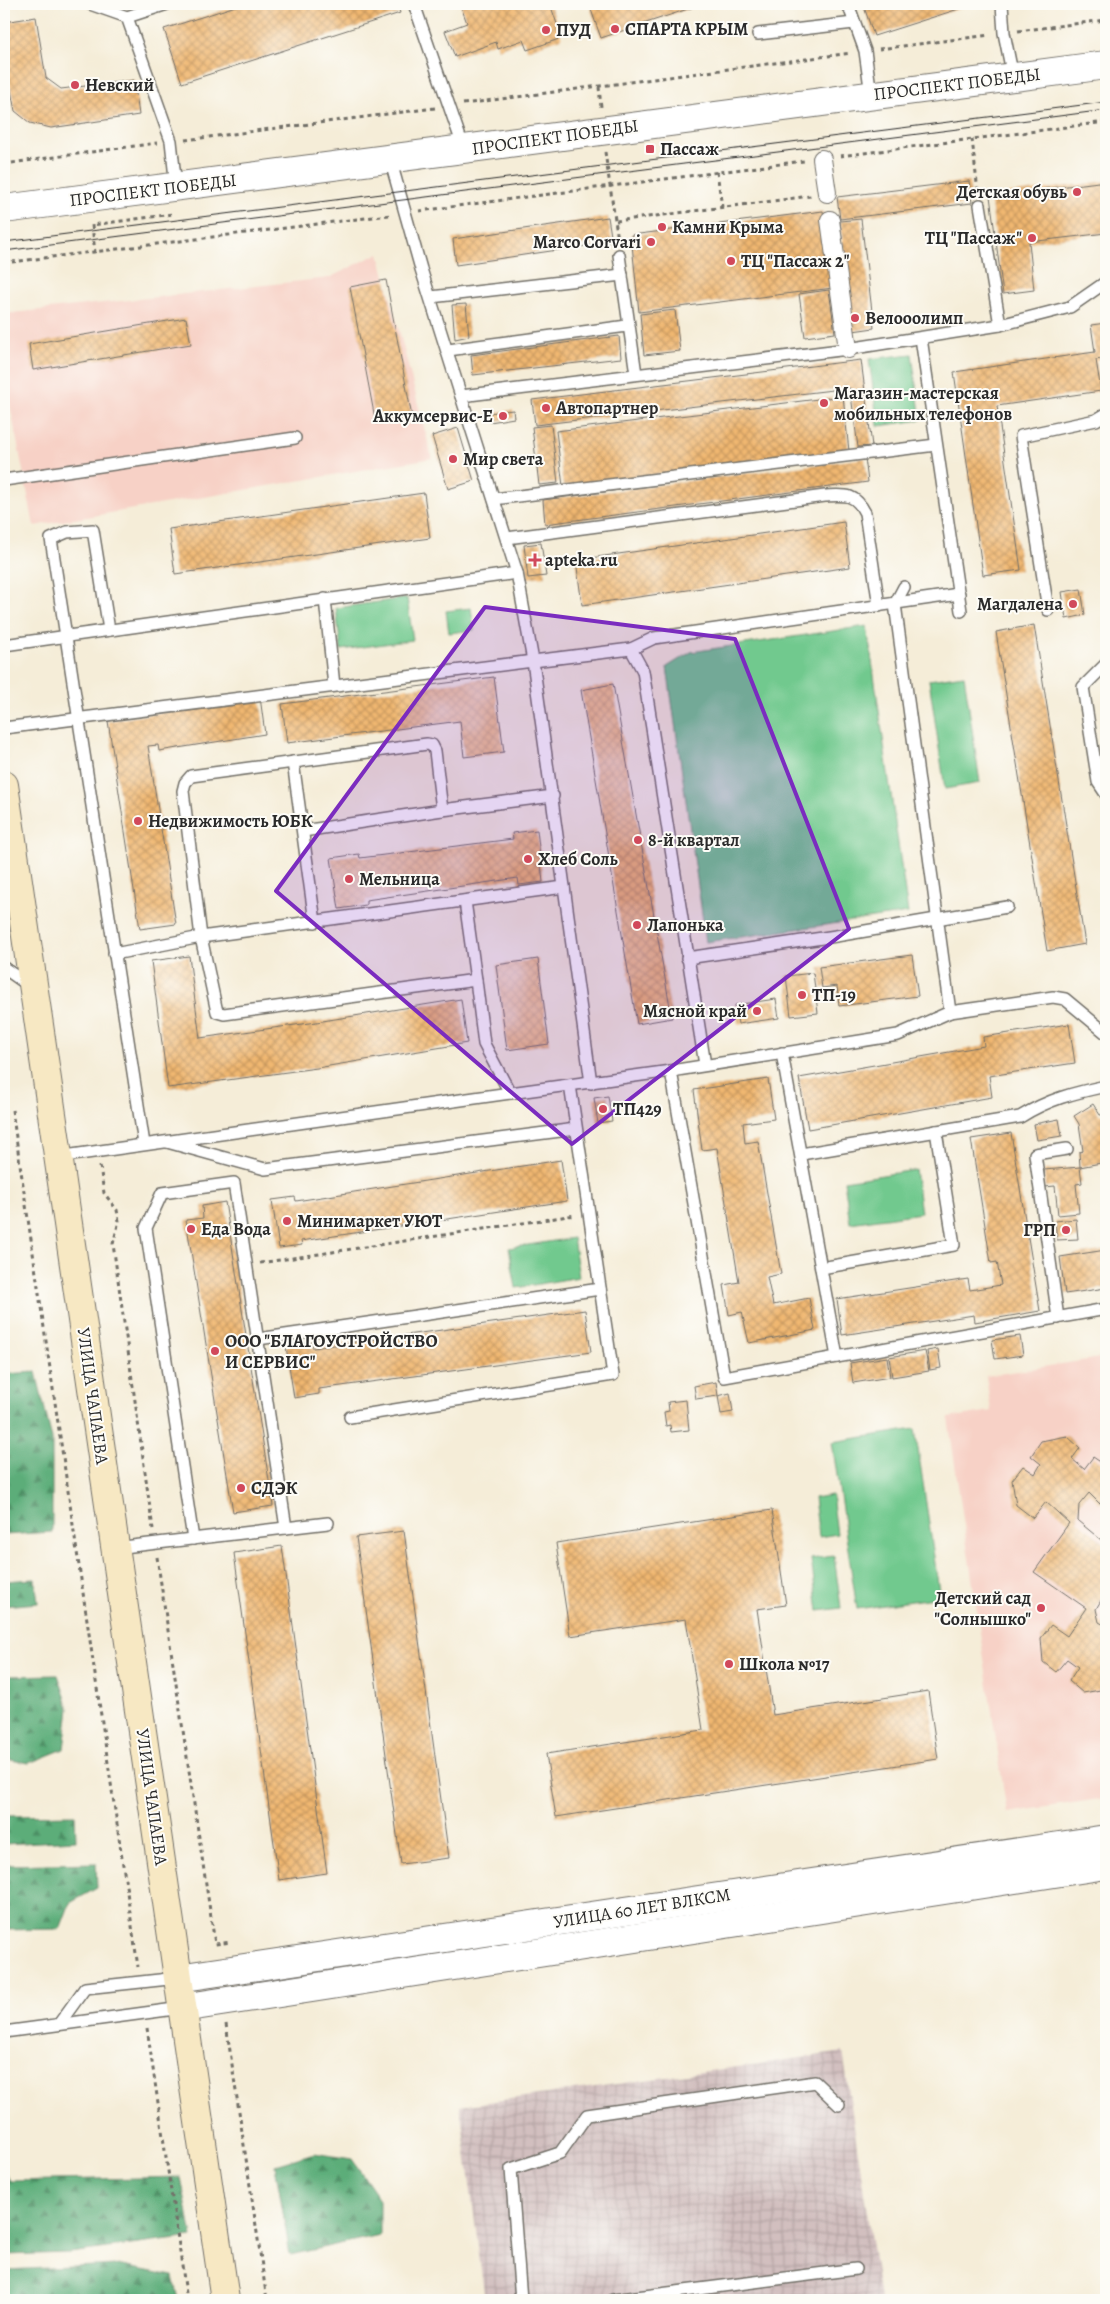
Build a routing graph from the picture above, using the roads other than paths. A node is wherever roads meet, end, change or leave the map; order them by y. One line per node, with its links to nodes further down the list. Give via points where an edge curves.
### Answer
1 (90, 4): 6 (lane)
2 (167, 4): 6 (lane)
3 (414, 4): 12 (lane)
4 (848, 4): 7 (lane)
5 (1002, 4): 10 (lane)
6 (127, 18): 15 (lane, via 171,141)
7 (854, 23): 8 (lane); 11 (lane, via 865,51)
8 (758, 34)
9 (1106, 65): 10 (street, ПРОСПЕКТ ПОБЕДЫ)
10 (1013, 77): 11 (street, ПРОСПЕКТ ПОБЕДЫ)
11 (871, 96): 12 (street, ПРОСПЕКТ ПОБЕДЫ)
12 (464, 149): 13 (street, ПРОСПЕКТ ПОБЕДЫ)
13 (390, 159): 15 (street, ПРОСПЕКТ ПОБЕДЫ); 23 (lane)
14 (822, 159): 16 (street)
15 (176, 187): 18 (street, ПРОСПЕКТ ПОБЕДЫ)
16 (827, 194)
17 (980, 205): 24 (lane)
18 (4, 209)
19 (830, 220): 27 (street)
20 (619, 254): 21 (lane)
21 (622, 275): 23 (lane); 25 (lane)
22 (1106, 282): 24 (lane, via 1070,307)
23 (430, 298): 28 (lane)
24 (1000, 324): 26 (lane)
25 (628, 326): 28 (lane); 29 (lane)
26 (921, 338): 27 (lane); 33 (lane)
27 (848, 349): 29 (lane)
28 (448, 350): 30 (lane)
29 (636, 374): 30 (lane)
30 (461, 396): 35 (lane)
31 (1106, 414): 43 (lane, via 1096,420 1021,436)
32 (295, 438): 34 (lane)
33 (936, 445): 35 (lane); 39 (lane)
34 (4, 480)
35 (494, 499): 36 (lane)
36 (507, 538): 37 (lane); 42 (lane, via 825,496 848,496 859,501 865,513)
37 (517, 573): 40 (lane); 49 (lane)
38 (904, 588): 41 (lane)
39 (959, 594): 41 (lane); 44 (lane)
40 (325, 599): 45 (lane); 51 (lane)
41 (895, 604): 42 (lane); 63 (lane)
42 (879, 606): 48 (lane, via 654,638)
43 (1048, 610)
44 (961, 611)
45 (109, 630): 46 (lane); 46 (lane, via 93,530 68,532 51,539)
46 (67, 634): 47 (lane); 52 (lane)
47 (4, 644)
48 (631, 650): 49 (lane); 67 (lane, via 642,671)
49 (533, 661): 51 (lane); 57 (lane)
50 (1106, 664): 56 (lane, via 1084,687 1098,782)
51 (334, 686): 52 (lane)
52 (78, 718): 53 (lane); 66 (lane)
53 (4, 728)
54 (293, 762): 58 (lane, via 432,745); 59 (lane); 65 (lane, via 191,776 185,782 183,791)
55 (4, 785): 70 (main road, УЛИЦА ЧАПАЕВА)
56 (1106, 794)
57 (553, 796): 58 (lane); 60 (lane)
58 (442, 810): 59 (lane)
59 (302, 830): 64 (lane)
60 (564, 887): 61 (lane); 76 (lane)
61 (465, 901): 64 (lane); 69 (lane)
62 (1007, 907): 63 (lane)
63 (938, 919): 67 (lane); 71 (lane)
64 (316, 922): 65 (lane)
65 (201, 938): 66 (lane); 69 (lane, via 214,1006 217,1012 224,1014)
66 (114, 954): 83 (lane)
67 (687, 958): 74 (lane)
68 (4, 968): 70 (lane)
69 (476, 980): 79 (lane, via 484,1044)
70 (34, 988): 86 (main road, УЛИЦА ЧАПАЕВА)
71 (950, 1012): 72 (lane, via 1053,996 1064,999); 73 (lane, via 898,1035)
72 (1106, 1033)
73 (782, 1054): 74 (lane); 85 (lane)
74 (705, 1065): 75 (lane)
75 (671, 1071): 76 (lane); 92 (lane, via 724,1377)
76 (591, 1083): 77 (lane)
77 (570, 1085): 79 (lane); 80 (lane)
78 (1106, 1086): 81 (lane, via 1063,1096 1020,1117)
79 (510, 1093): 82 (lane)
80 (576, 1129): 82 (lane, via 265,1169); 88 (lane)
81 (936, 1131): 85 (lane); 87 (lane, via 954,1246)
82 (163, 1141): 83 (lane)
83 (144, 1144): 86 (lane)
84 (1067, 1149): 90 (lane, via 1035,1154)
85 (801, 1154): 87 (lane)
86 (58, 1157): 97 (main road, УЛИЦА ЧАПАЕВА)
87 (821, 1268): 92 (lane)
88 (600, 1289): 91 (lane); 93 (lane, via 613,1375)
89 (1106, 1309): 90 (lane)
90 (1058, 1318): 92 (lane)
91 (258, 1339): 95 (lane); 96 (lane, via 234,1183 162,1193 146,1228)
92 (837, 1357)
93 (350, 1416)
94 (328, 1523): 95 (lane)
95 (286, 1528): 96 (lane)
96 (193, 1539): 97 (lane)
97 (115, 1548): 100 (main road, УЛИЦА ЧАПАЕВА)
98 (1106, 1839): 100 (street, УЛИЦА 60 ЛЕТ ВЛКСМ)
99 (1106, 1865): 101 (street, УЛИЦА 60 ЛЕТ ВЛКСМ)
100 (178, 1978): 101 (main road, УЛИЦА ЧАПАЕВА); 102 (lane, via 86,1988)
101 (182, 2008): 102 (lane); 106 (main road, УЛИЦА ЧАПАЕВА)
102 (59, 2024): 103 (lane)
103 (4, 2032)
104 (839, 2105): 107 (lane, via 816,2082 587,2115 560,2153 511,2169)
105 (856, 2269): 108 (lane)
106 (225, 2300)
107 (521, 2300)
108 (613, 2300)

